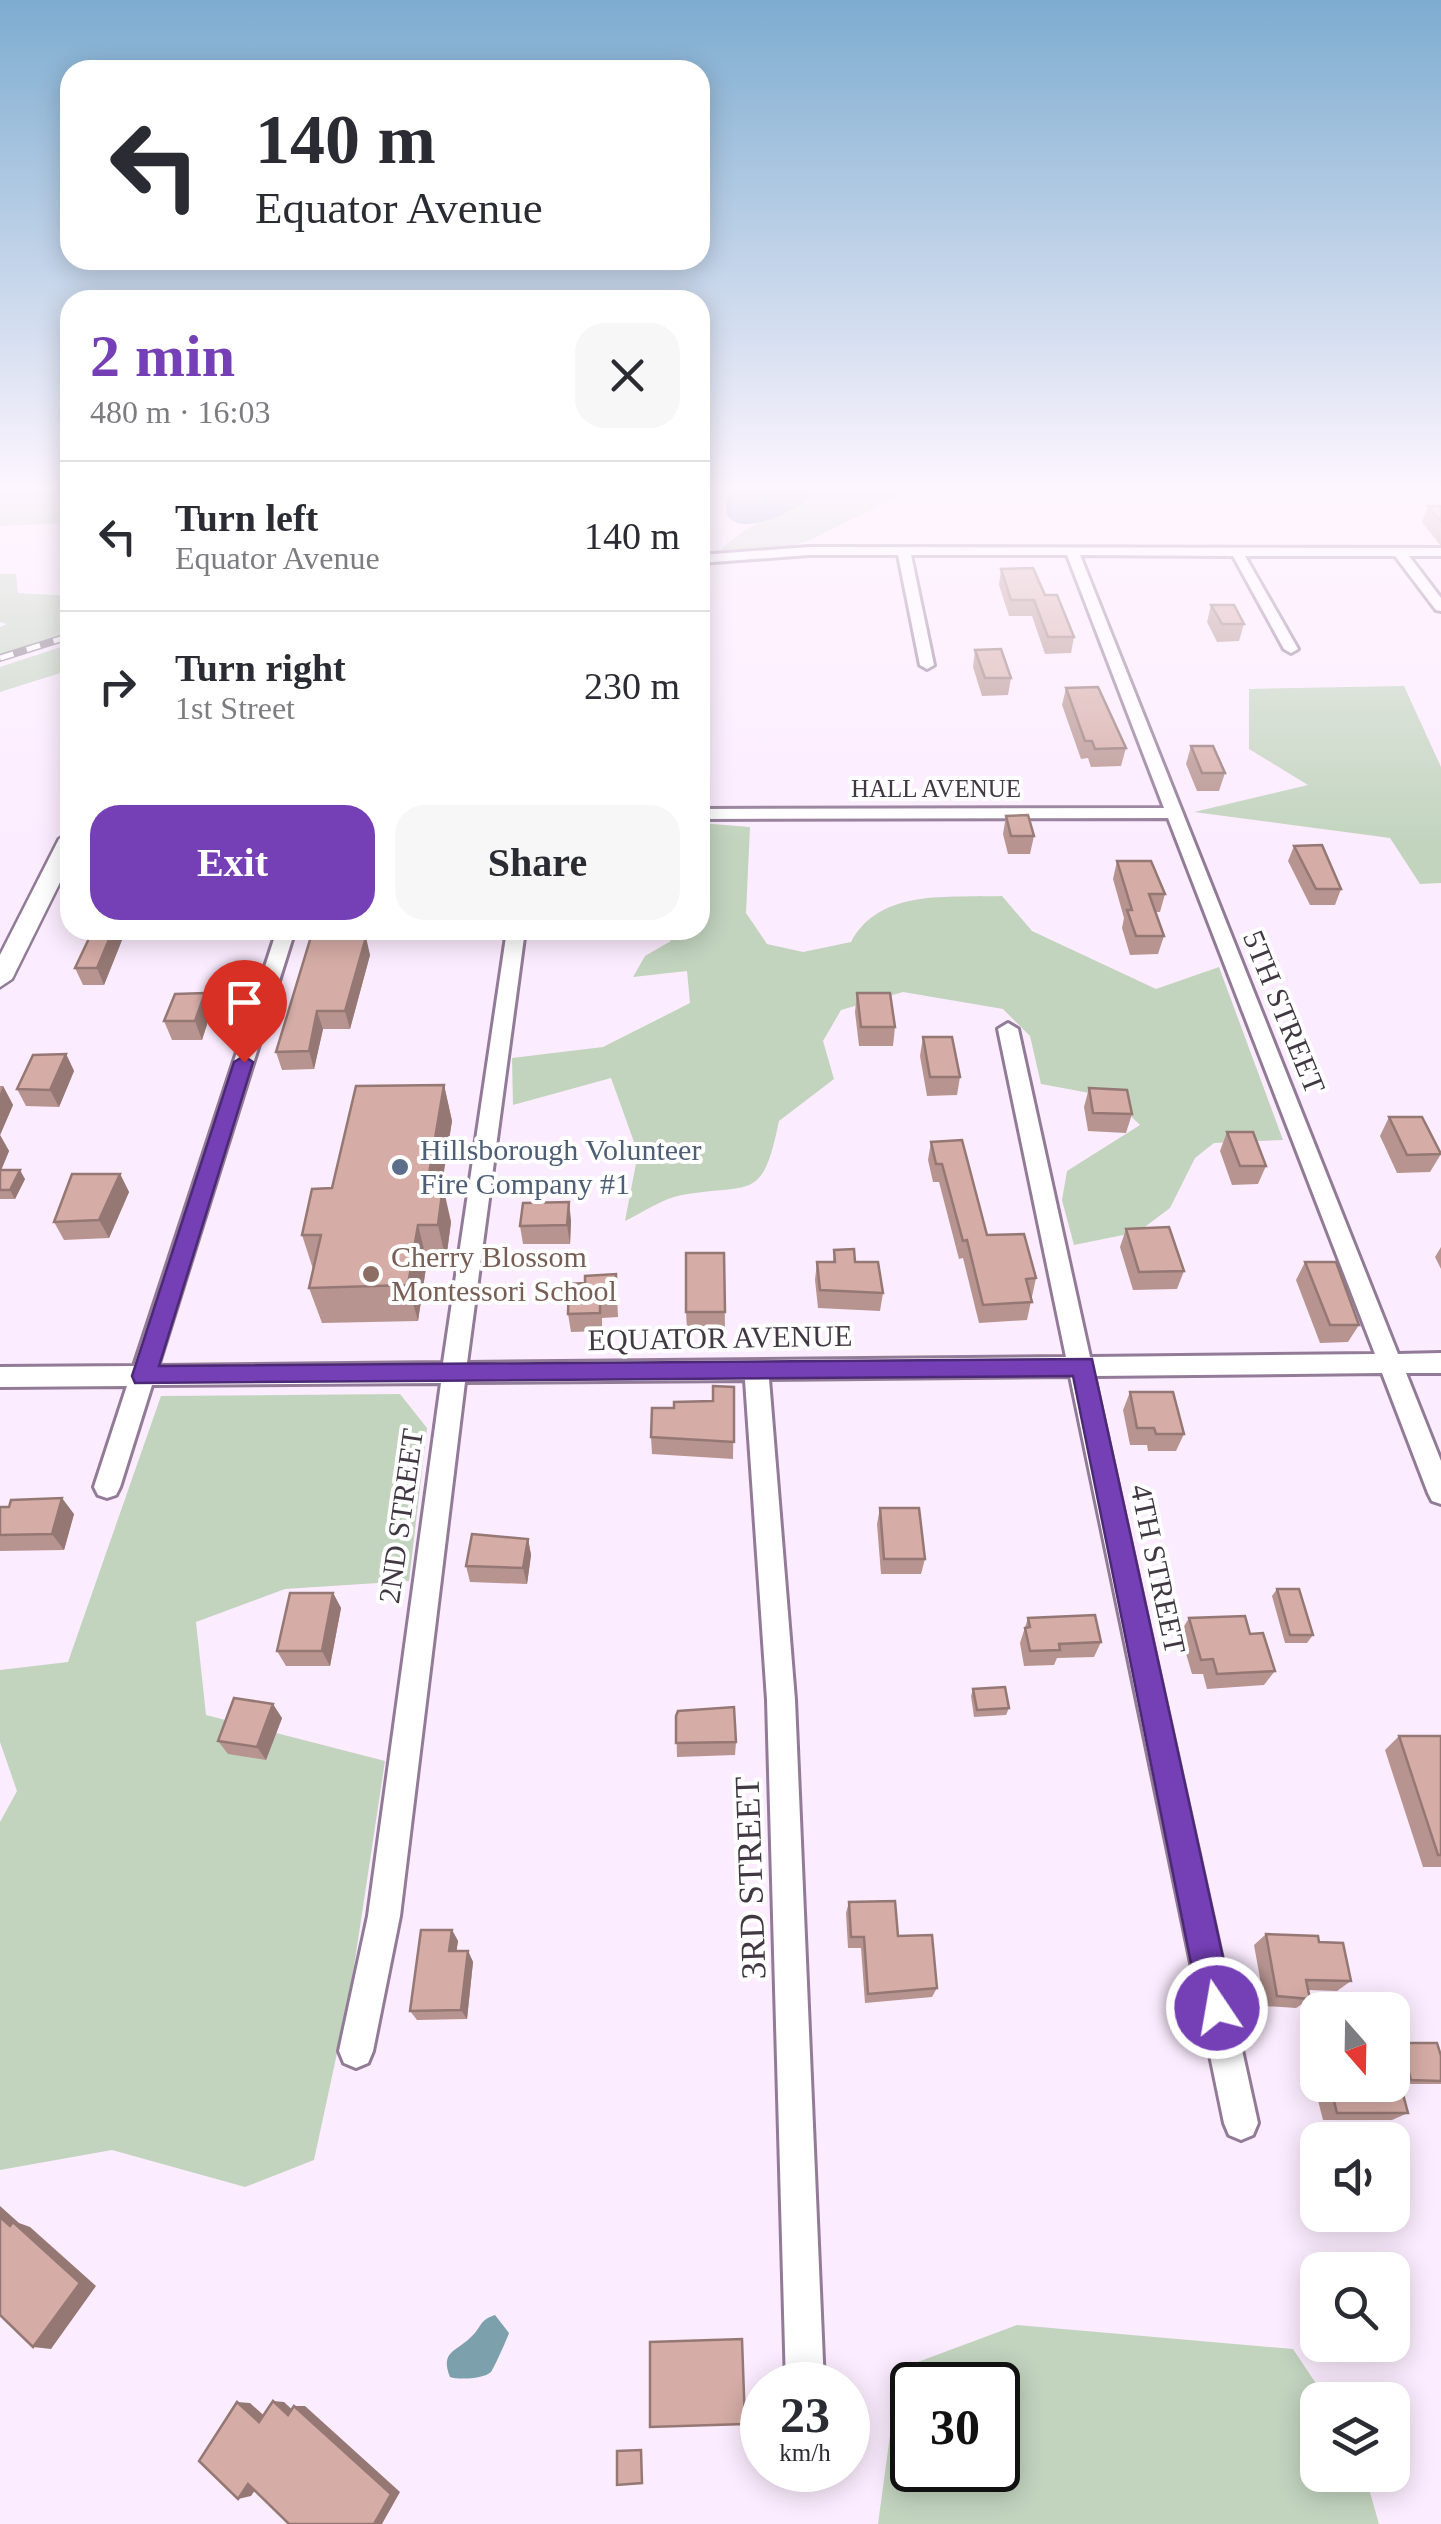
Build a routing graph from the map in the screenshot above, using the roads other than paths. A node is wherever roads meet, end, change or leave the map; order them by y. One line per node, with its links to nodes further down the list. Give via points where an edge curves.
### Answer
1 (915, 608): 5 (street)
2 (1094, 608): 6 (street, 5TH STREET)
3 (1268, 608): 4 (street)
4 (1291, 649)
5 (927, 665)
6 (1173, 812): 7 (street, HALL AVENUE); 13 (street, 5TH STREET)
7 (710, 814)
8 (60, 859): 11 (street)
9 (283, 940): 18 (street)
10 (515, 940): 17 (street, 2ND STREET)
11 (0, 979)
12 (1008, 1029): 15 (street, 4TH STREET)
13 (1388, 1363): 14 (street, EQUATOR AVENUE); 15 (street, EQUATOR AVENUE); 21 (street, 5TH STREET)
14 (1441, 1363)
15 (1083, 1366): 16 (street, EQUATOR AVENUE); 23 (street, 4TH STREET)
16 (756, 1370): 17 (street, EQUATOR AVENUE); 24 (street, 3RD STREET, via 782,1700)
17 (454, 1373): 18 (street, EQUATOR AVENUE); 22 (street, 2ND STREET, via 384,1916)
18 (144, 1376): 19 (street, EQUATOR AVENUE); 20 (street)
19 (0, 1377)
20 (107, 1487)
21 (1441, 1493)
22 (356, 2051)
23 (1241, 2123)
24 (804, 2362)

